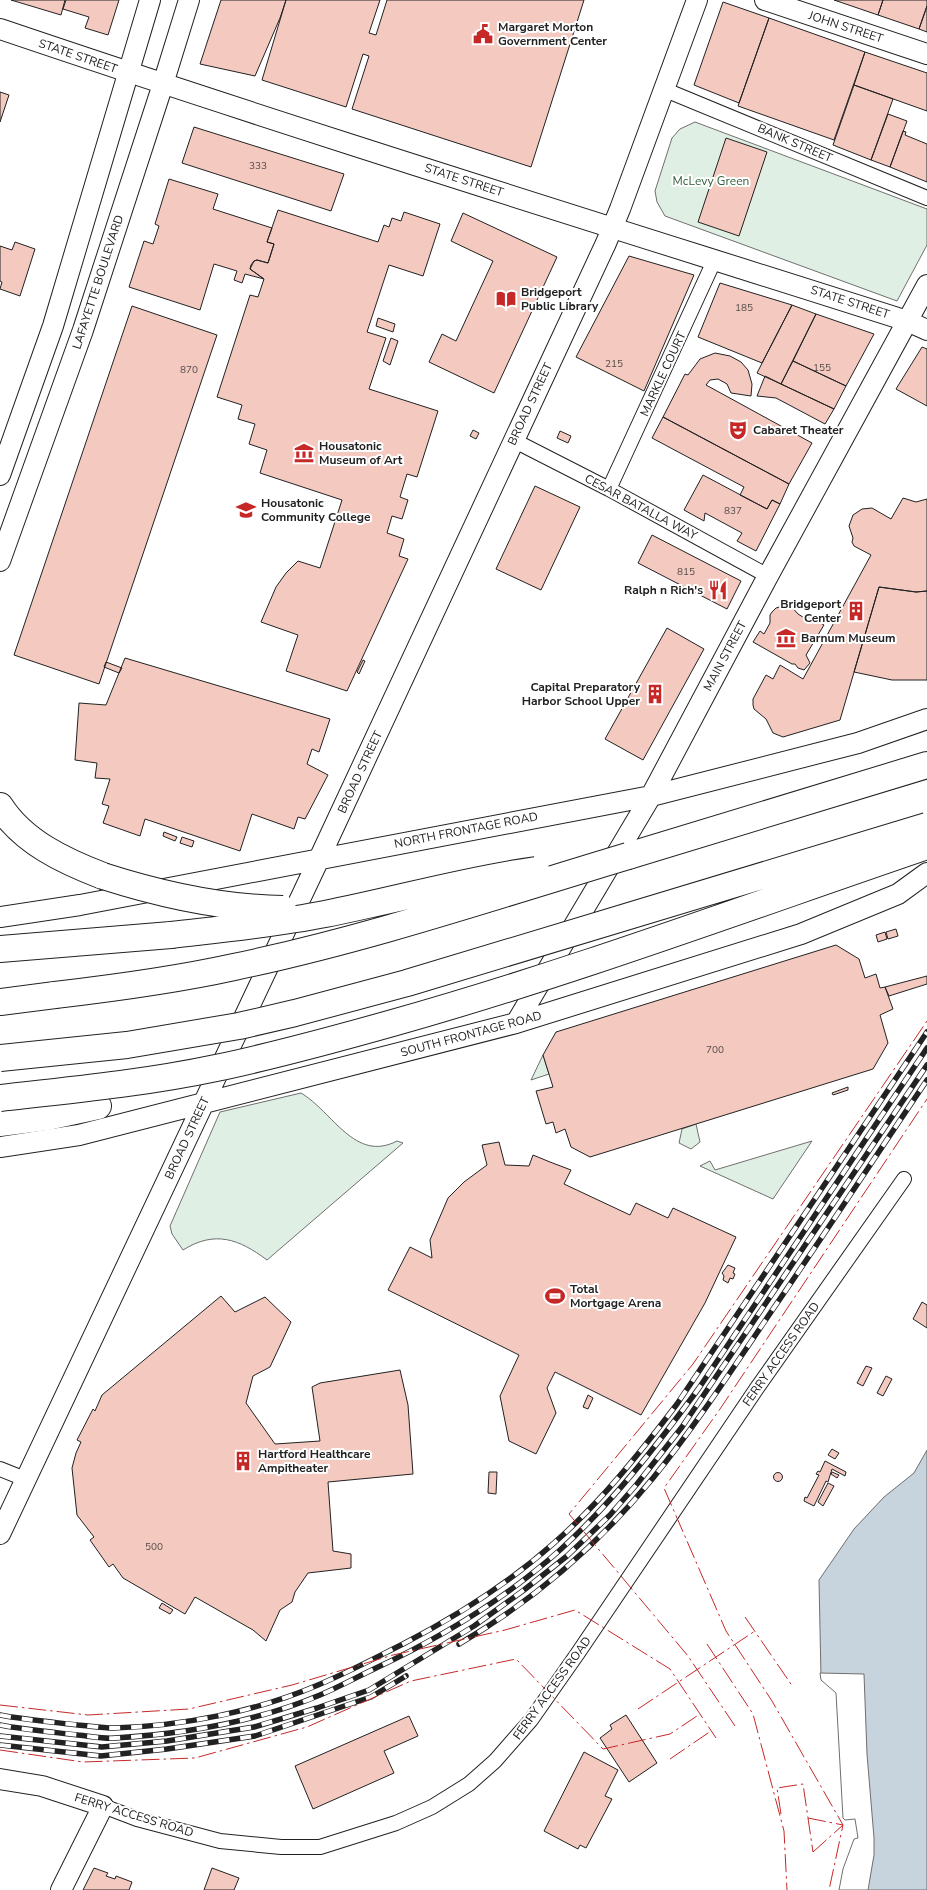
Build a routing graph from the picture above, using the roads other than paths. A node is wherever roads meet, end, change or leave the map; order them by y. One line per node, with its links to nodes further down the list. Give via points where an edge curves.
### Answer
1 (150, 0): 7 (main road)
2 (189, 0): 8 (main road, LAFAYETTE BOULEVARD)
3 (697, 0): 9 (main road, BROAD STREET)
4 (765, 0): 6 (main road, JOHN STREET)
5 (0, 29): 7 (main road, STATE STREET)
6 (927, 54)
7 (128, 72): 8 (main road, STATE STREET); 15 (main road)
8 (163, 84): 11 (main road, STATE STREET); 16 (main road, LAFAYETTE BOULEVARD)
9 (663, 90): 10 (street, BANK STREET); 11 (main road, BROAD STREET)
10 (927, 198)
11 (613, 227): 12 (main road, STATE STREET); 18 (main road, BROAD STREET)
12 (715, 259): 14 (main road, STATE STREET); 20 (street, MARKLE COURT)
13 (927, 285): 14 (main road, MAIN STREET)
14 (907, 321): 17 (main road, STATE STREET); 23 (main road, MAIN STREET)
15 (53, 326): 16 (main road); 19 (main road)
16 (83, 330): 21 (main road, LAFAYETTE BOULEVARD)
17 (927, 330)
18 (513, 440): 20 (street, CESAR BATALLA WAY); 31 (main road, BROAD STREET)
19 (0, 474)
20 (609, 489): 23 (street, CESAR BATALLA WAY)
21 (8, 518): 22 (main road, LAFAYETTE BOULEVARD)
22 (0, 561)
23 (768, 576): 26 (main road, MAIN STREET)
24 (927, 719): 26 (main road, NORTH FRONTAGE ROAD, via 858,743)
25 (927, 765): 30 (highway)
26 (651, 796): 31 (main road, NORTH FRONTAGE ROAD); 39 (main road, MAIN STREET)
27 (0, 806): 33 (highway, bridge, via 22,832 70,863 181,898 248,908 309,908)
28 (927, 826): 41 (highway, bridge, via 296,1014 126,1045)
29 (927, 846): 40 (highway, bridge, via 526,983)
30 (628, 856): 33 (highway, bridge, via 496,876); 37 (highway, bridge, via 289,955 175,979)
31 (319, 858): 34 (main road, NORTH FRONTAGE ROAD, via 80,905); 43 (main road, BROAD STREET)
32 (927, 873): 39 (main road, SOUTH FRONTAGE ROAD, via 898,894 801,934)
33 (396, 899): 35 (highway, bridge, via 287,921 171,935)
34 (0, 917)
35 (0, 949)
36 (0, 994): 37 (highway)
37 (55, 996): 38 (highway)
38 (0, 1002)
39 (516, 1023): 43 (main road, SOUTH FRONTAGE ROAD)
40 (303, 1048): 42 (highway, bridge, via 171,1077); 44 (highway, bridge, via 98,1106)
41 (0, 1058)
42 (0, 1098)
43 (203, 1105): 45 (main road, SOUTH FRONTAGE ROAD, via 79,1135); 48 (main road, BROAD STREET)
44 (0, 1123)
45 (0, 1147)
46 (904, 1179): 51 (street, FERRY ACCESS ROAD, via 531,1720 495,1761 469,1784 432,1807 396,1823 320,1847 220,1841)
47 (0, 1469): 48 (street)
48 (26, 1479): 49 (main road, BROAD STREET)
49 (0, 1534)
50 (0, 1779): 51 (main road, FERRY ACCESS ROAD, via 42,1786)
51 (103, 1806): 52 (main road)
52 (60, 1890)

